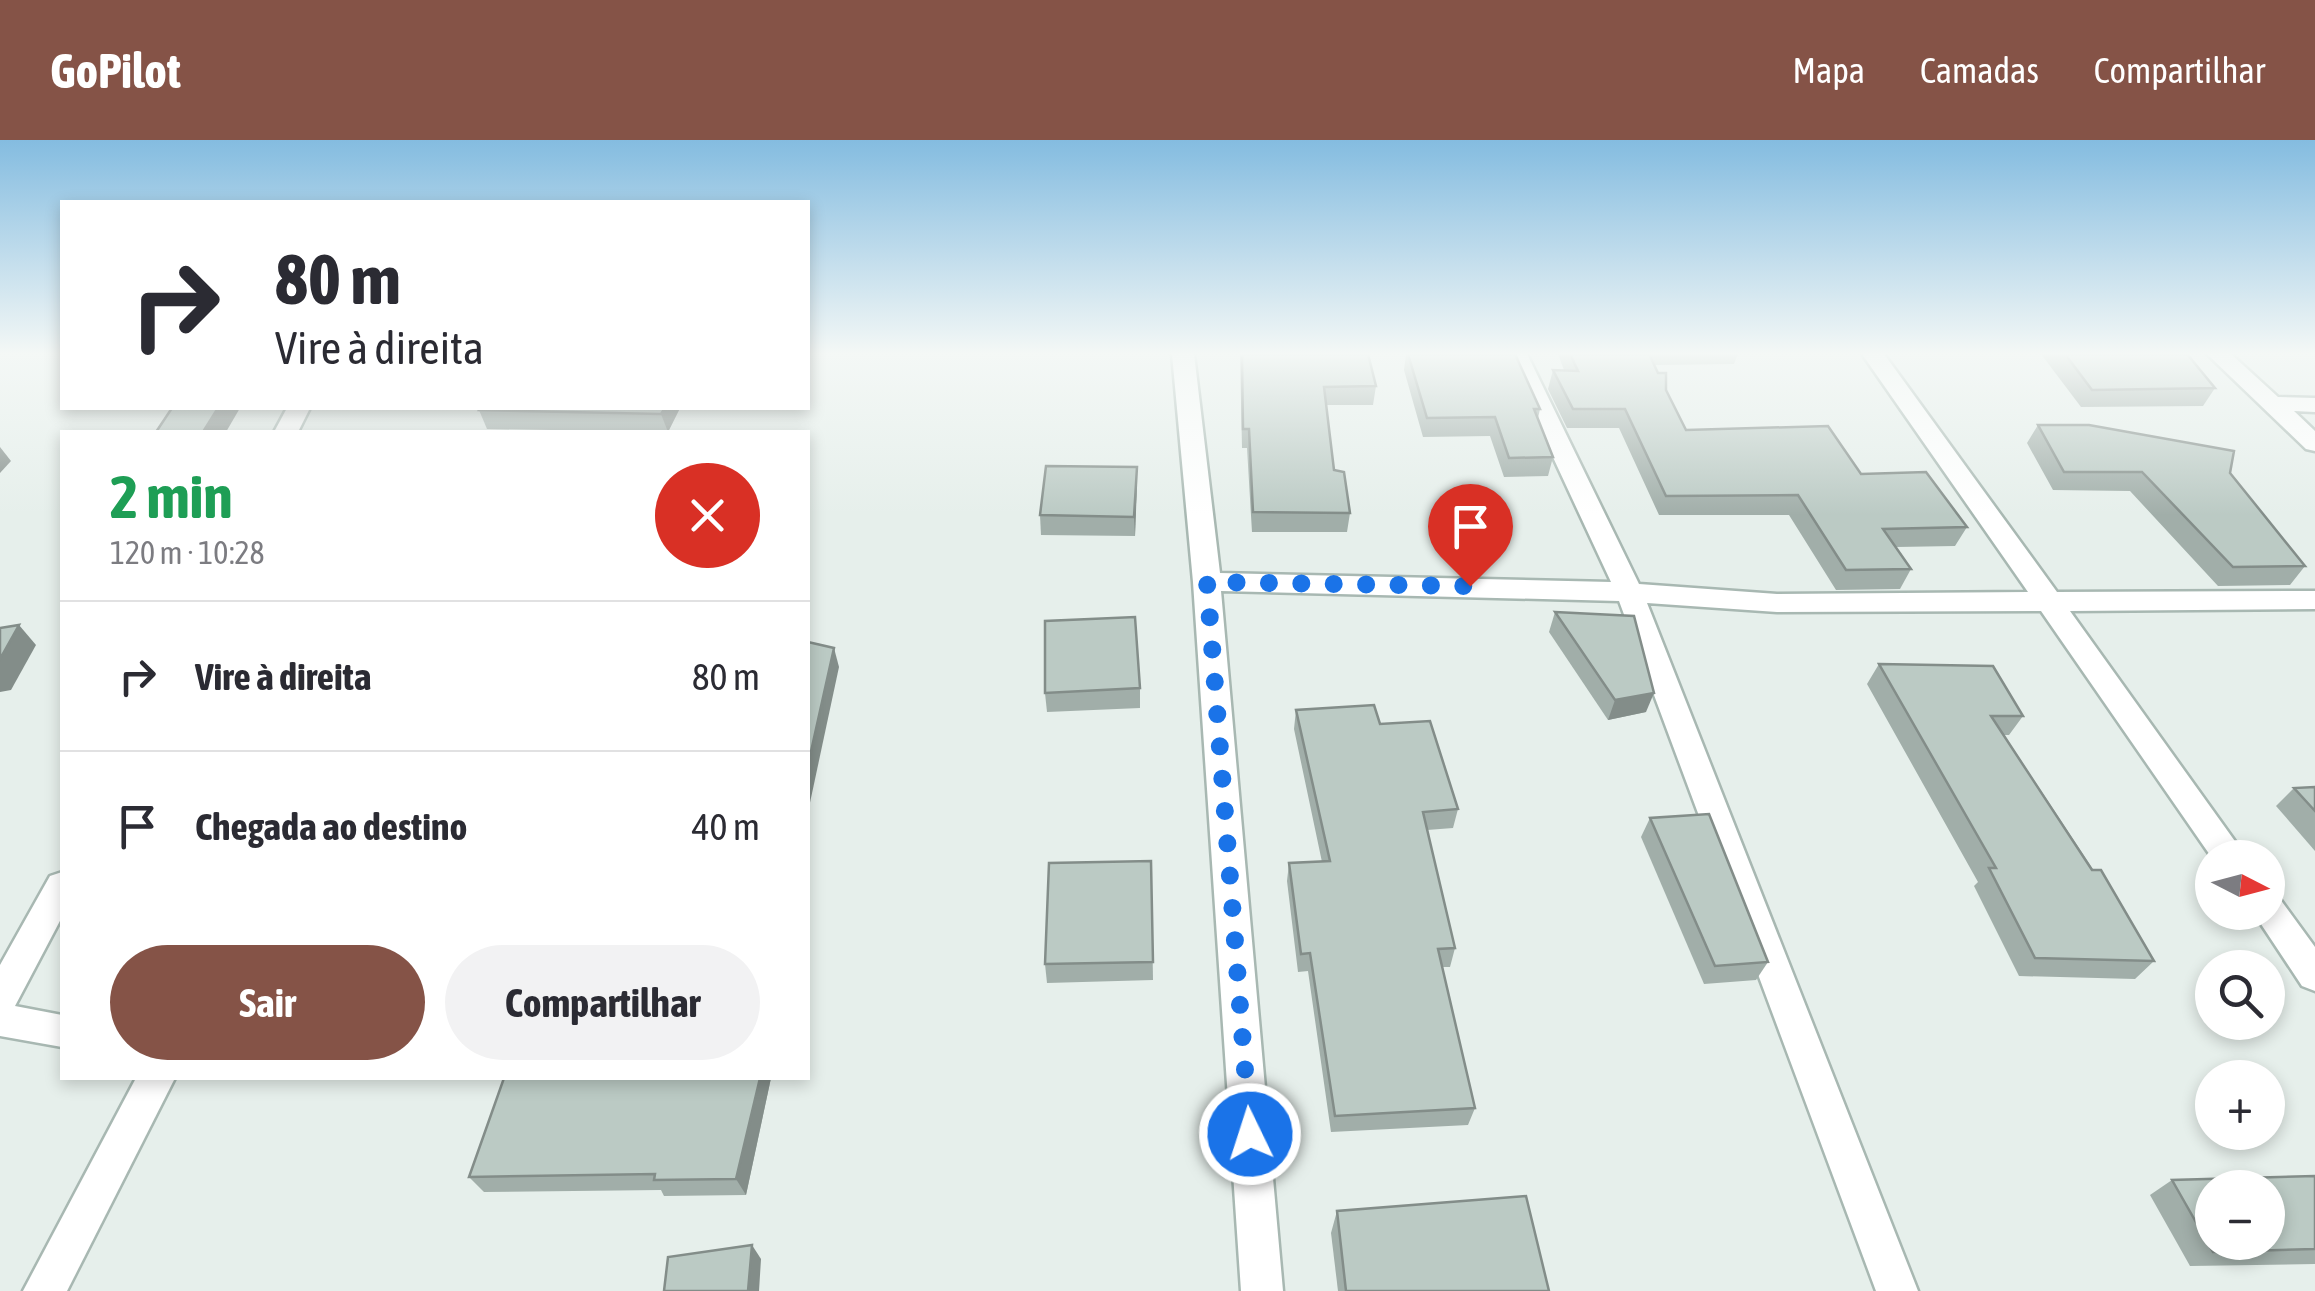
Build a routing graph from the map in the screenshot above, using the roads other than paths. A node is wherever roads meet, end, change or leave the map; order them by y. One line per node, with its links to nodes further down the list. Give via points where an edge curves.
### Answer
1 (1189, 408): 6 (street)
2 (1541, 408): 7 (street)
3 (1910, 408): 9 (street)
4 (2276, 408): 5 (street)
5 (2315, 444)
6 (1207, 582): 7 (street, via 1544,586); 19 (street)
7 (1630, 595): 9 (street); 20 (street)
8 (2315, 600): 9 (street)
9 (2050, 604): 10 (street)
10 (2218, 840)
11 (60, 890): 14 (street)
12 (2283, 930): 13 (street)
13 (2315, 976)
14 (0, 999)
15 (0, 1020): 16 (street)
16 (60, 1031)
17 (155, 1080): 18 (street)
18 (44, 1291)
19 (1262, 1291)
20 (1897, 1291)

